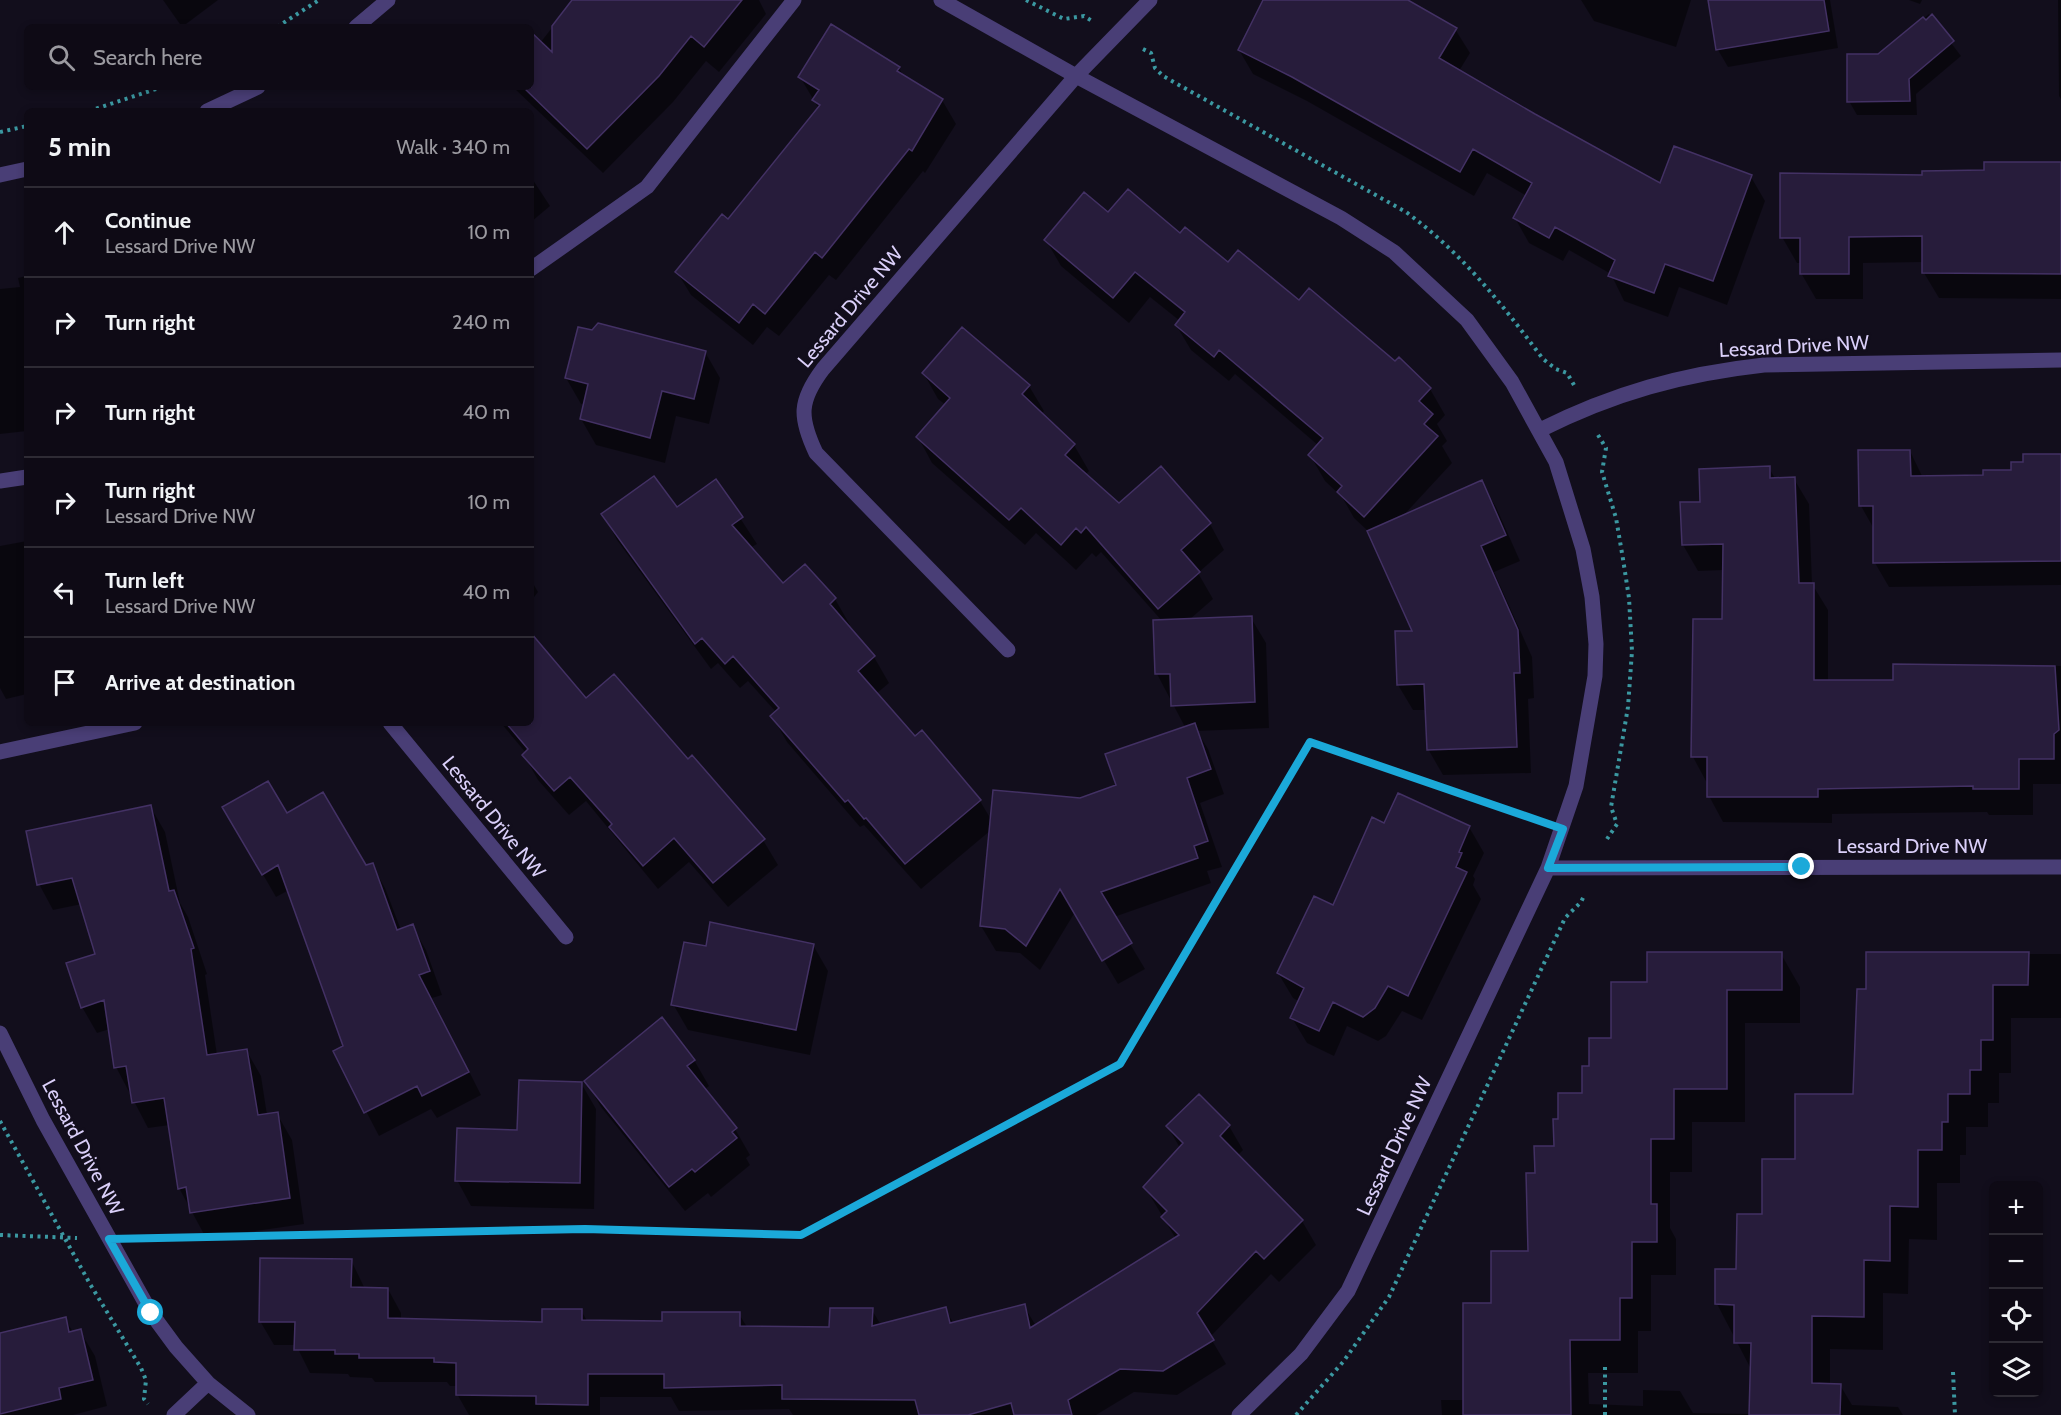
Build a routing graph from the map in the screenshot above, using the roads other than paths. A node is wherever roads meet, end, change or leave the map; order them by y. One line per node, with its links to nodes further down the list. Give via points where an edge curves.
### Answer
1 (388, 0): 5 (street)
2 (794, 0): 11 (street, via 647,187)
3 (941, 0): 6 (street, Lessard Drive NW)
4 (1150, 0): 6 (street, Lessard Drive NW)
5 (360, 24)
6 (1076, 76): 13 (street, Lessard Drive NW, via 1341,218 1394,252 1467,320 1512,382); 16 (street, Lessard Drive NW, via 823,369 807,391 804,412 807,434 816,453)
7 (252, 90): 8 (street)
8 (213, 108)
9 (24, 170): 10 (street)
10 (0, 175)
11 (534, 267)
12 (2061, 360): 13 (street, Lessard Drive NW, via 1764,365 1728,369 1647,386 1585,408)
13 (1540, 430): 21 (street, Lessard Drive NW, via 1564,484 1583,549 1596,644 1590,713 1576,786)
14 (24, 477): 15 (street)
15 (0, 481)
16 (1008, 650)
17 (121, 726): 19 (street)
18 (392, 726): 22 (street, Lessard Drive NW)
19 (0, 752)
20 (2061, 867): 21 (street, Lessard Drive NW)
21 (1548, 868): 27 (street, Lessard Drive NW, via 1348,1291 1301,1354)
22 (566, 937)
23 (0, 1033): 24 (street, Lessard Drive NW, via 43,1120 151,1313)
24 (208, 1383): 25 (street); 26 (street, Lessard Drive NW)
25 (174, 1415)
26 (248, 1415)
27 (1239, 1415)

